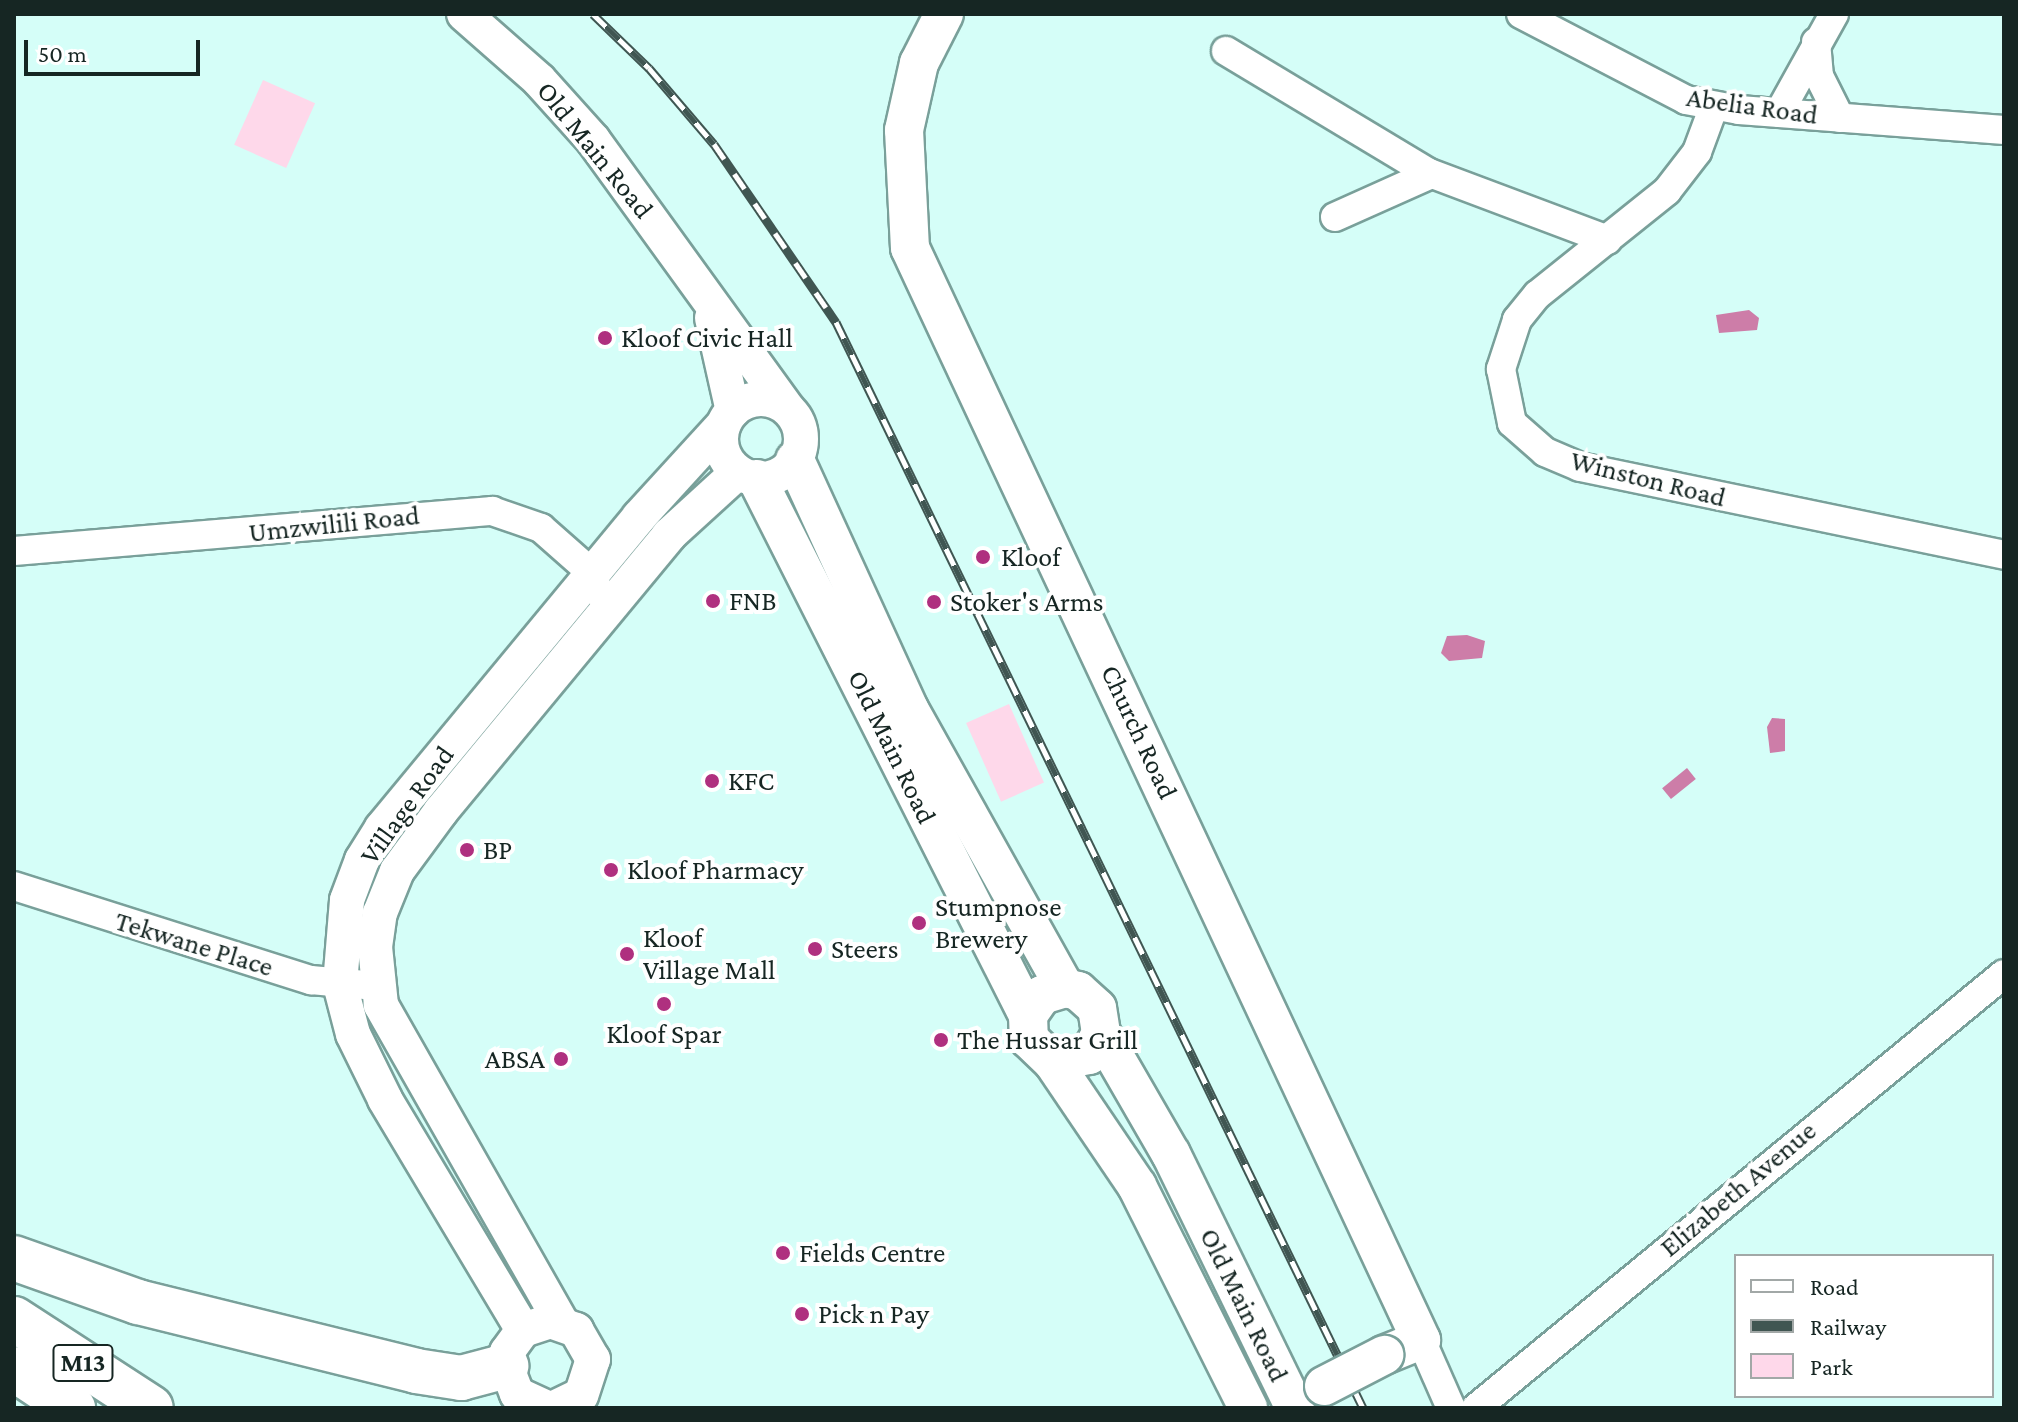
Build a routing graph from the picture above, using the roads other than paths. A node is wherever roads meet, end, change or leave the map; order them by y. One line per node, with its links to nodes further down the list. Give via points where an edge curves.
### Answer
1 (464, 14): 14 (street, Old Main Road, via 539,80 593,140)
2 (944, 14): 32 (main road, Church Road, via 919,63 904,130 904,207 914,261)
3 (1521, 14): 7 (street, Abelia Road, via 1654,87)
4 (1834, 14): 5 (street)
5 (1816, 42): 8 (street); 9 (street, via 1819,76)
6 (1226, 51): 11 (street)
7 (1714, 106): 8 (street, Abelia Road); 13 (street, Winston Road, via 1689,165)
8 (1779, 113): 9 (street, Abelia Road)
9 (1840, 118): 10 (street, Abelia Road)
10 (2004, 130)
11 (1431, 174): 12 (street); 13 (street)
12 (1335, 217)
13 (1608, 240): 20 (street, Winston Road, via 1537,295 1507,341 1501,369 1505,405 1527,440 1580,467 1640,483)
14 (707, 304): 15 (street, Old Main Road); 16 (street, Old Main Road, via 725,357)
15 (787, 408): 16 (street, via 755,399); 17 (street, via 800,427)
16 (728, 418): 18 (street, via 725,456); 21 (street, Village Road)
17 (795, 460): 18 (street, via 779,475); 27 (main road, Old Main Road, via 909,709)
18 (748, 475): 22 (street, Village Road, via 686,517); 28 (main road, Old Main Road)
19 (14, 551): 21 (street, Umzwilili Road, via 492,511 530,520)
20 (2004, 555)
21 (592, 573): 22 (street); 25 (street, Village Road, via 396,811 362,860 341,928)
22 (605, 613): 26 (street, Village Road, via 397,871 380,913)
23 (14, 886): 25 (street, Tekwane Place, via 311,980)
24 (2004, 974): 47 (street, Elizabeth Avenue)
25 (340, 984): 26 (street, Tekwane Place); 36 (street, Village Road, via 353,1034)
26 (376, 986): 34 (street, Village Road, via 398,1042)
27 (1065, 988): 28 (main road, via 1042,995); 29 (main road, via 1089,998 1097,1008)
28 (1028, 1015): 30 (main road, via 1035,1049)
29 (1101, 1033): 30 (main road, via 1089,1055); 40 (main road, Old Main Road, via 1171,1154 1273,1364)
30 (1053, 1062): 45 (main road, Old Main Road, via 1137,1186)
31 (14, 1258): 36 (highway, via 138,1302 403,1368 461,1378)
32 (1405, 1303): 35 (main road, Church Road); 37 (main road)
33 (14, 1319): 44 (highway, M13)
34 (561, 1322): 36 (street, via 541,1321); 41 (street, via 584,1338 593,1359)
35 (1421, 1340): 37 (main road); 46 (street)
36 (514, 1348): 41 (street, via 517,1394)
37 (1384, 1355): 40 (main road, bridge)
38 (14, 1369): 43 (highway, M13)
39 (14, 1395): 42 (highway)
40 (1311, 1401)
41 (555, 1405)
42 (31, 1408)
43 (73, 1408)
44 (151, 1408)
45 (1248, 1408)
46 (1451, 1408)
47 (1476, 1408)

